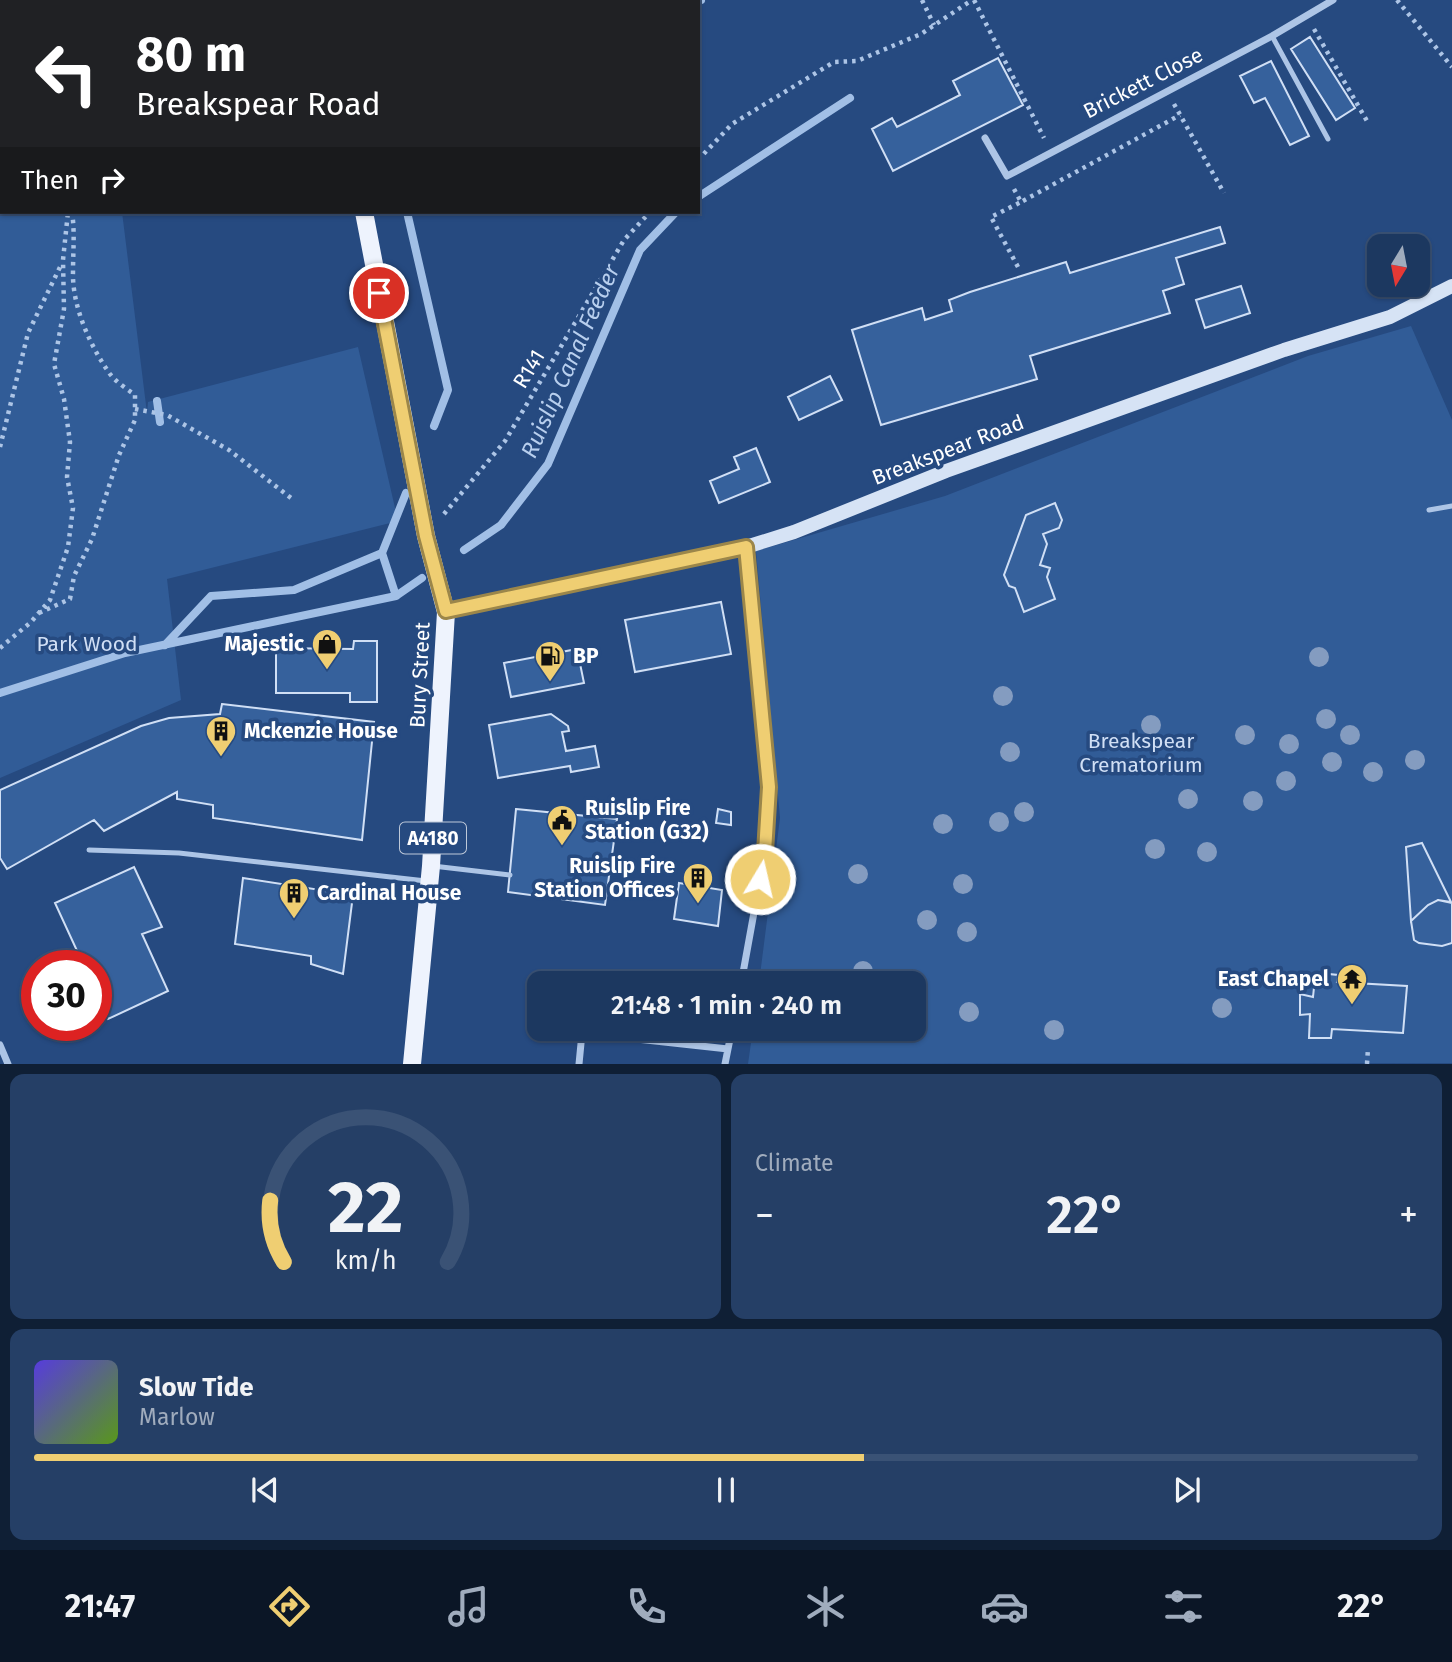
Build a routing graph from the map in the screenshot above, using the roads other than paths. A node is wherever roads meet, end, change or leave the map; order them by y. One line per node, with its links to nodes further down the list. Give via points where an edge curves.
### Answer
1 (1333, 0): 2 (street, Brickett Close)
2 (1272, 36): 3 (street, Brickett Close, via 1007,176); 4 (lane)
3 (985, 138)
4 (1328, 139)
5 (364, 214): 10 (main road, Bury Street / A4180, via 426,536)
6 (1452, 286): 9 (street, Breakspear Road, via 1390,317 1284,350)
7 (1452, 506): 8 (lane)
8 (1429, 510)
9 (746, 547): 10 (street, Breakspear Road); 14 (street, via 769,787 765,852)
10 (446, 611): 12 (main road, Bury Street / A4180)
11 (89, 850): 12 (lane)
12 (430, 874): 13 (lane); 21 (main road, Bury Street / A4180)
13 (510, 875)
14 (743, 971)
15 (581, 1041): 22 (street)
16 (663, 1041): 19 (street)
17 (730, 1041): 19 (street)
18 (0, 1045): 20 (street)
19 (728, 1049): 23 (street)
20 (8, 1063)
21 (412, 1063)
22 (579, 1063)
23 (725, 1063)

